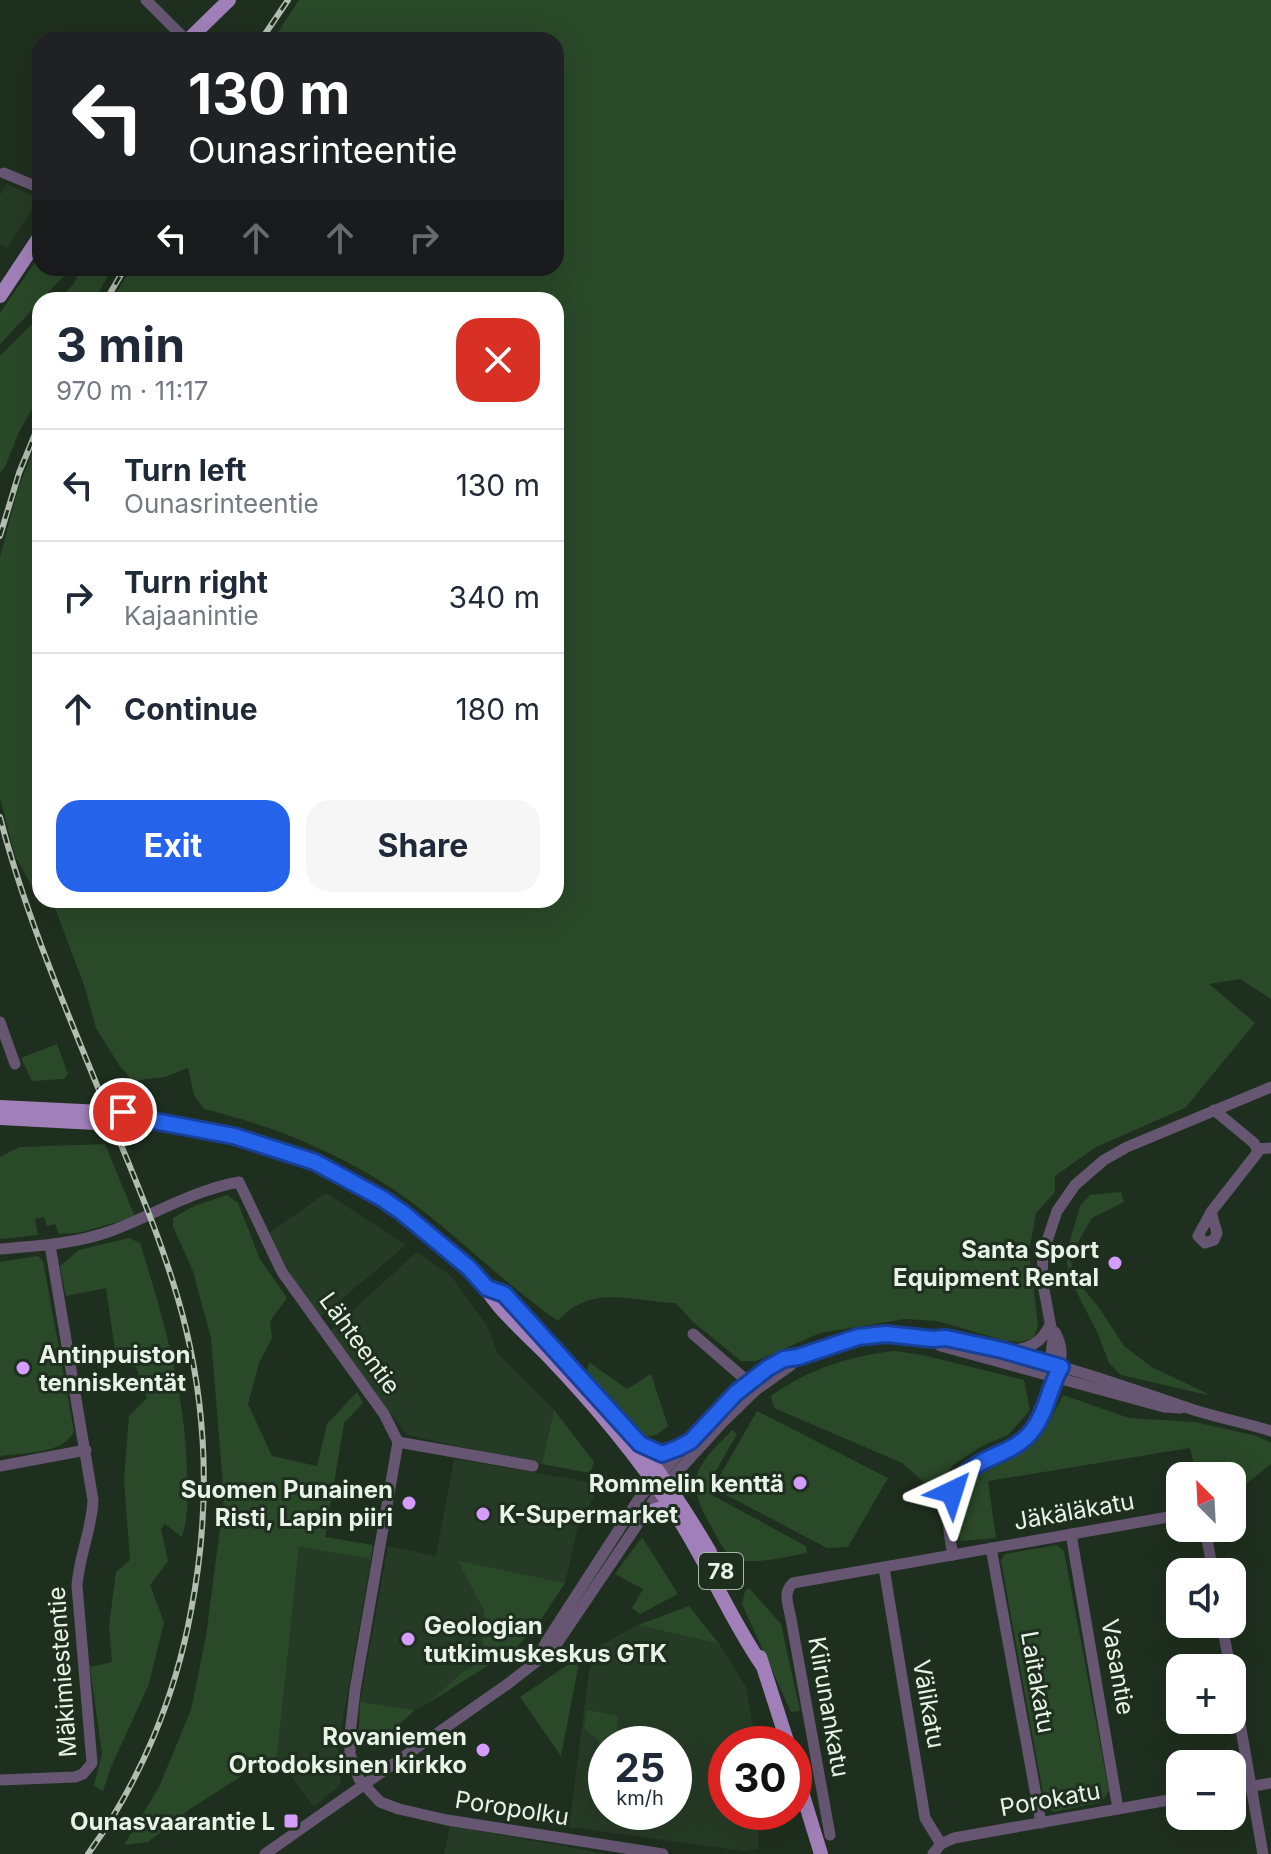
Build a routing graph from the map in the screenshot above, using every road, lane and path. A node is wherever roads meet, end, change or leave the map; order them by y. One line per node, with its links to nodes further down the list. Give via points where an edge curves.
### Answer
1 (146, 0): 3 (street)
2 (229, 0): 4 (main road)
3 (179, 32)
4 (195, 32)
5 (4, 173): 6 (street)
6 (32, 185)
7 (32, 248): 8 (main road)
8 (0, 296)
9 (0, 1022): 10 (street)
10 (15, 1064)
11 (1271, 1087): 13 (street)
12 (0, 1107): 15 (main road, 78, via 143,1114)
13 (1214, 1110): 17 (street); 22 (street, via 1112,1154 1075,1185 1057,1211 1043,1253)
14 (0, 1118): 15 (main road, 78, via 133,1125)
15 (149, 1120): 21 (main road, 78, via 228,1134 315,1162 403,1213)
16 (1271, 1148): 17 (street)
17 (1257, 1149): 18 (street)
18 (1211, 1212)
19 (50, 1245): 20 (street, Lähteentie); 30 (street, Lähteentie, via 111,1231 239,1182 282,1272); 32 (street, Mäkimiestentie)
20 (0, 1249)
21 (487, 1288): 31 (main road, 78, via 504,1294); 35 (main road, 78, via 504,1313)
22 (1050, 1325): 25 (street, via 1035,1345); 26 (street, via 1059,1339)
23 (693, 1334): 27 (street)
24 (933, 1339): 25 (street); 26 (street, via 941,1346); 27 (street, via 858,1337 798,1357)
25 (1002, 1350): 26 (street)
26 (1055, 1369): 28 (street); 41 (street, via 1047,1404 1031,1431 958,1481 949,1503)
27 (753, 1386): 29 (street, via 715,1413); 35 (street)
28 (1271, 1431)
29 (691, 1441): 31 (main road, via 662,1454); 35 (street)
30 (398, 1442): 34 (street); 50 (street, via 350,1735 352,1763)
31 (640, 1444): 35 (main road, 78)
32 (86, 1450): 33 (street); 48 (street, Mäkimiestentie, via 93,1513 77,1586 92,1763 75,1777)
33 (0, 1466)
34 (533, 1466)
35 (661, 1482): 36 (main road, 78); 37 (street); 44 (street, via 577,1593); 45 (main road, 78, via 712,1554 755,1636)
36 (675, 1512): 37 (main road); 45 (main road, 78)
37 (643, 1514): 44 (street, via 561,1639)
38 (1166, 1517): 39 (street, Jäkäläkatu)
39 (1071, 1534): 40 (street, Jäkäläkatu); 54 (street, Vasantie)
40 (991, 1548): 41 (street, Jäkäläkatu); 55 (street, Laitakatu)
41 (953, 1555): 42 (street, Jäkäläkatu)
42 (884, 1568): 43 (street, Jäkäläkatu); 58 (street, Välikatu, via 925,1818)
43 (788, 1587): 57 (street, Kiirunankatu)
44 (539, 1658): 50 (street)
45 (762, 1665): 46 (main road, 78)
46 (782, 1726)
47 (1242, 1734): 51 (street)
48 (0, 1780)
49 (1271, 1783): 51 (street)
50 (364, 1784): 59 (street); 60 (street, Poropolku, via 380,1802 399,1809)
51 (1252, 1786): 52 (street); 62 (street)
52 (1246, 1787)
53 (1166, 1800): 54 (street, Porokatu)
54 (1118, 1809): 55 (street, Porokatu)
55 (1041, 1823): 58 (street, Porokatu, via 954,1838)
56 (812, 1825): 61 (main road)
57 (830, 1835)
58 (937, 1849)
59 (265, 1854)
60 (663, 1854)
61 (821, 1854)
62 (1263, 1854)

